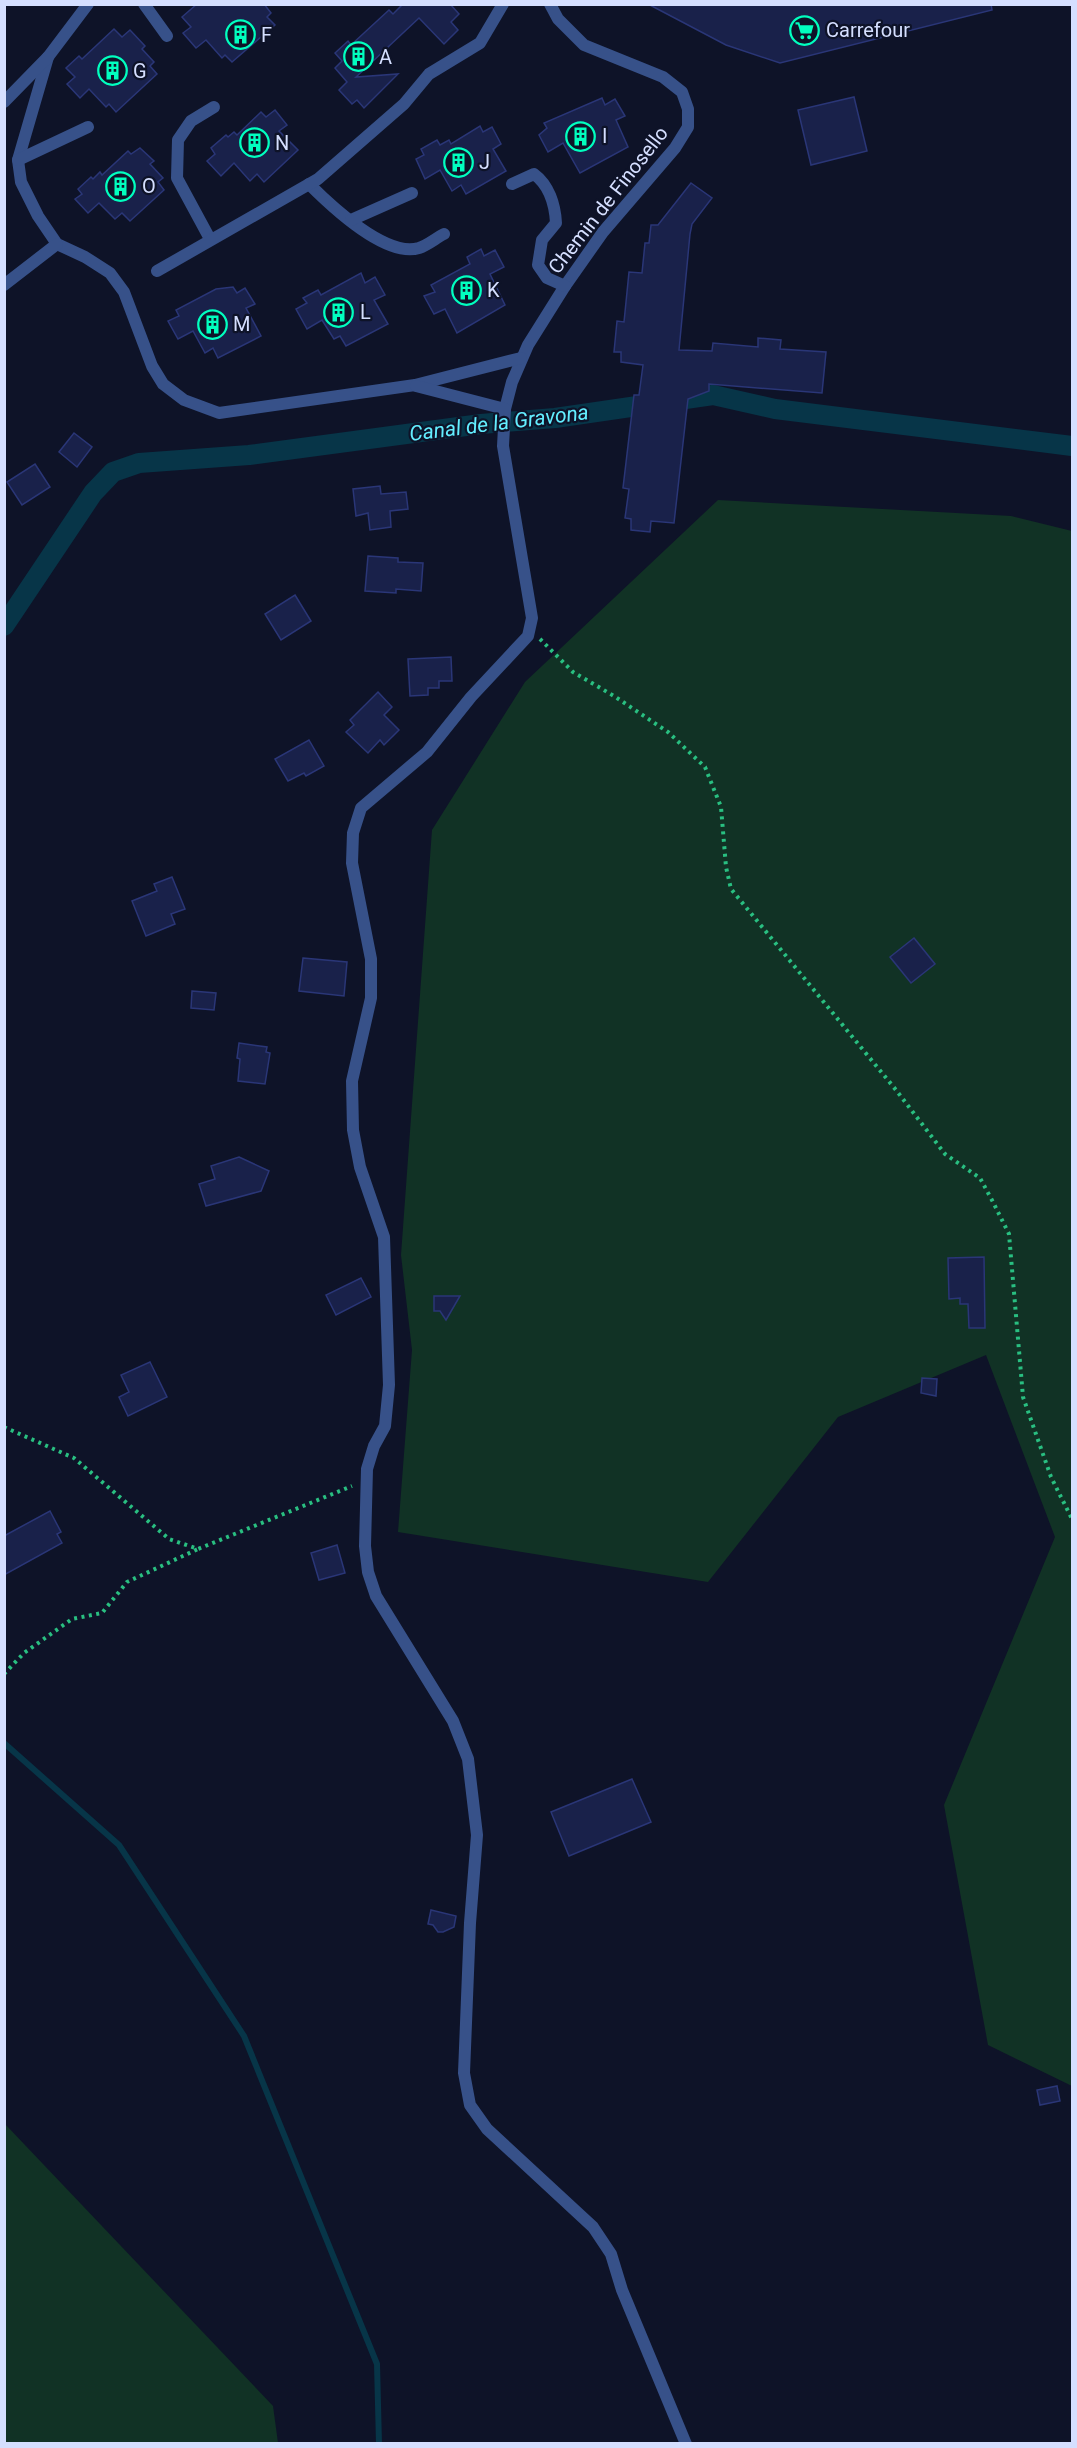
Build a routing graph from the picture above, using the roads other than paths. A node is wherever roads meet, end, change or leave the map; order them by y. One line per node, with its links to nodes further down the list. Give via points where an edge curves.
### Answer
1 (88, 4): 6 (street)
2 (144, 4): 5 (street)
3 (503, 4): 11 (street, via 480,43 429,74 404,104)
4 (550, 4): 20 (street, Chemin de Finosello, via 558,19 584,45 663,77 682,92 688,109 688,127 675,148 603,232)
5 (166, 36)
6 (48, 57): 7 (street); 10 (street)
7 (4, 102)
8 (214, 107): 16 (street, via 191,121 178,140 177,178)
9 (88, 127): 10 (street)
10 (18, 160): 17 (street, via 21,182)
11 (309, 184): 14 (street); 16 (street)
12 (512, 184): 20 (street, via 534,174 548,190 556,223 542,240 538,266 547,278)
13 (412, 193): 14 (street)
14 (351, 220): 15 (street, via 400,249 419,248)
15 (444, 234)
16 (210, 239): 18 (street)
17 (57, 244): 19 (street); 22 (street, via 110,273 124,291 152,366 163,384 184,400 219,413)
18 (157, 271)
19 (4, 285)
20 (565, 286): 21 (street, Chemin de Finosello)
21 (521, 358): 22 (street); 23 (street, Chemin de Finosello)
22 (415, 385): 23 (street)
23 (505, 409): 24 (street, Chemin de Finosello, via 503,446 532,618 528,636 427,752 361,808 353,833 352,863 371,959 371,998 352,1081 353,1130 360,1167 384,1237 389,1385 385,1426 374,1446 366,1480 365,1546 376,1596 453,1721 468,1759 477,1835 464,2073 470,2105 487,2129 593,2227 611,2254)
24 (686, 2444)

